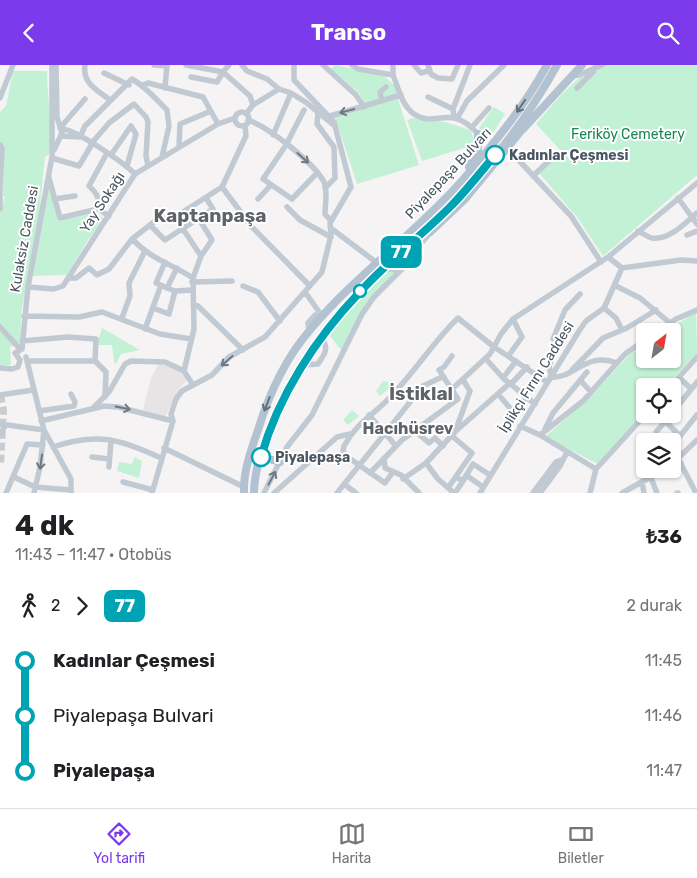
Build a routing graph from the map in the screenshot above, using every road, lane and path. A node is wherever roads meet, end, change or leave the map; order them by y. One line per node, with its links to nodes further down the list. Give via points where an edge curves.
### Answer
1 (13, 65): 35 (street)
2 (54, 65): 58 (street)
3 (85, 65): 41 (street, via 84,73 89,84)
4 (154, 65): 5 (street)
5 (167, 65): 33 (street)
6 (186, 65): 23 (street)
7 (228, 65): 23 (street)
8 (242, 65): 24 (street)
9 (249, 65): 24 (street)
10 (294, 65): 50 (street, via 294,80)
11 (323, 65): 44 (street, via 356,95)
12 (352, 65): 26 (street)
13 (393, 65): 26 (street)
14 (414, 65): 22 (street, via 421,73)
15 (458, 65): 22 (street, via 452,79 438,78)
16 (470, 65): 46 (street)
17 (504, 65): 51 (street, via 467,101)
18 (558, 65): 57 (main road); 107 (main road, Piyalepaşa Bulvarı, via 527,114 489,162 451,206)
19 (582, 65): 27 (main road)
20 (546, 66): 61 (main road, Piyalepaşa Bulvarı, one-way to 61)
21 (600, 66): 27 (street); 32 (street)
22 (428, 68)
23 (223, 72): 28 (street, via 217,82); 43 (street, via 250,96)
24 (248, 72): 34 (street, via 267,79)
25 (104, 73): 29 (street)
26 (393, 75): 37 (street)
27 (572, 76): 57 (main road)
28 (191, 77)
29 (129, 85): 30 (street, via 132,79); 41 (street)
30 (144, 85): 33 (street, via 148,83); 70 (street, via 167,110 169,126)
31 (386, 87): 42 (street, via 380,92)
32 (578, 87)
33 (165, 88): 48 (street, via 204,97)
34 (279, 89): 36 (street); 43 (street)
35 (2, 90): 39 (street)
36 (291, 93): 49 (street); 60 (street)
37 (401, 95): 42 (street); 51 (street, via 414,114 426,118)
38 (428, 97): 46 (street)
39 (0, 98)
40 (85, 99): 58 (street)
41 (110, 100): 62 (street, via 85,125)
42 (382, 101): 44 (street)
43 (253, 105): 53 (street)
44 (364, 107): 50 (street, one-way to 50)
45 (489, 108): 56 (street)
46 (453, 109): 51 (street)
47 (304, 110): 65 (street)
48 (210, 111): 54 (street); 66 (street, via 180,124)
49 (318, 112): 55 (street); 82 (street, via 317,124 334,147 335,178)
50 (330, 116): 55 (street)
51 (456, 117): 56 (street)
52 (235, 118): 53 (street, Yay Sokağı, via 240,113); 53 (street, via 238,125); 54 (street, Yay Sokağı)
53 (246, 120): 60 (street, via 259,124); 81 (street, via 246,136)
54 (218, 124): 66 (street, Yay Sokağı)
55 (334, 126): 96 (street, via 351,187)
56 (472, 127): 59 (street)
57 (523, 129): 101 (main road, via 465,199)
58 (58, 132): 62 (street, via 70,130); 71 (street, Kulaksiz Caddesi)
59 (478, 134): 61 (main road, via 488,140); 76 (main road, via 478,150)
60 (273, 135): 65 (street)
61 (500, 135): 76 (main road, Piyalepaşa Bulvarı)
62 (80, 137): 63 (street)
63 (92, 144): 68 (street); 71 (street, via 79,166); 73 (street, via 101,130 134,104 148,122)
64 (0, 145): 83 (street)
65 (286, 145): 74 (street, one-way to 74); 80 (street, via 263,179)
66 (179, 146): 70 (street, Yay Sokağı)
67 (511, 152): 78 (street)
68 (109, 154): 72 (street); 72 (street, via 131,126 136,134); 91 (street, via 87,189 95,192)
69 (554, 156): 78 (street)
70 (162, 157): 73 (street, Yay Sokağı)
71 (52, 158): 77 (street, Kulaksiz Caddesi)
72 (127, 166): 75 (street)
73 (148, 166): 75 (street, Yay Sokağı)
74 (317, 173): 80 (street, via 292,199); 82 (street)
75 (135, 174): 93 (street, Yay Sokağı)
76 (467, 174): 115 (main road, Piyalepaşa Bulvarı)
77 (48, 176): 87 (street); 124 (street, Kulaksiz Caddesi)
78 (534, 176): 113 (street, via 571,216)
79 (697, 183): 86 (street)
80 (271, 185): 88 (street)
81 (222, 187): 85 (street); 122 (street, via 250,226)
82 (325, 188): 96 (street, via 325,214)
83 (0, 192): 90 (street)
84 (75, 196): 87 (street)
85 (206, 198): 95 (street, via 213,209); 98 (street, via 172,219 159,218)
86 (678, 198): 94 (street); 102 (street)
87 (54, 199): 91 (street, via 60,218)
88 (258, 199)
89 (287, 207): 105 (street, via 300,220)
90 (0, 209)
91 (98, 209): 93 (street)
92 (697, 213): 94 (street)
93 (109, 216): 118 (street, Yay Sokağı)
94 (692, 217): 97 (street); 102 (street, via 675,231 661,237 653,238)
95 (200, 219): 99 (street); 109 (street, via 212,240)
96 (331, 221): 100 (street)
97 (697, 224)
98 (150, 225): 99 (street, via 165,240); 106 (street)
99 (183, 229): 109 (street)
100 (332, 229): 105 (street); 115 (street)
101 (432, 231): 107 (main road); 117 (street)
102 (638, 231): 110 (street)
103 (697, 231): 104 (street)
104 (687, 235)
105 (331, 237): 122 (street, via 322,272)
106 (132, 239): 108 (street); 118 (street, via 105,272 97,275 89,268 76,278)
107 (404, 250): 115 (main road, Piyalepaşa Bulvarı)
108 (144, 253): 112 (street); 137 (street, via 129,283 130,297)
109 (201, 256): 119 (street)
110 (608, 257): 113 (street); 116 (street)
111 (697, 261): 116 (street)
112 (165, 262): 114 (street); 125 (street, via 156,283)
113 (601, 262): 138 (street)
114 (177, 267): 119 (street); 125 (street)
115 (379, 267): 117 (street, via 394,267); 136 (main road, Piyalepaşa Bulvarı); 144 (main road, Piyalepaşa Bulvarı)
116 (622, 268): 123 (street, İplikçi Fırını Caddesi)
117 (397, 274): 220 (street, via 362,314 312,415 287,447)
118 (70, 278): 124 (street, via 57,289)
119 (193, 280): 120 (street); 126 (street)
120 (232, 281)
121 (243, 286): 139 (street, via 258,292)
122 (310, 286): 128 (street)
123 (616, 286): 132 (street, İplikçi Fırını Caddesi); 133 (street)
124 (28, 287): 135 (street, Kulaksiz Caddesi)
125 (164, 287): 127 (street); 131 (street)
126 (192, 289): 127 (street); 130 (street)
127 (176, 291): 131 (street, via 169,313)
128 (305, 292): 136 (street); 139 (street)
129 (580, 294): 171 (street, via 565,310 554,339 557,343 549,366)
130 (192, 304): 145 (street, via 194,329); 152 (street, via 198,306)
131 (154, 308): 142 (street)
132 (604, 308): 143 (street, via 616,318); 171 (street, İplikçi Fırını Caddesi, via 586,321)
133 (656, 310): 140 (street); 143 (street)
134 (697, 310): 140 (street)
135 (24, 316): 137 (street, via 79,317 102,312); 146 (street, Kulaksiz Caddesi)
136 (322, 316): 147 (main road, Piyalepaşa Bulvarı)
137 (122, 319): 142 (street)
138 (513, 319): 148 (street); 153 (street, via 522,337)
139 (280, 321): 152 (street, via 265,337)
140 (670, 323)
141 (0, 327): 150 (street)
142 (145, 329): 145 (street)
143 (622, 329): 165 (street, via 603,338)
144 (322, 338): 151 (main road, Piyalepaşa Bulvarı); 162 (street, via 327,347 323,357 318,364)
145 (191, 339): 166 (street)
146 (22, 341): 150 (street, Kulaksiz Caddesi); 158 (street, via 68,337 96,339)
147 (300, 343): 151 (main road, via 304,351); 159 (main road, Piyalepaşa Bulvarı)
148 (494, 347): 153 (street); 156 (street); 189 (street, via 458,318 391,397)
149 (636, 347): 161 (street)
150 (21, 349): 157 (street, via 26,352); 157 (street, Kulaksiz Caddesi, via 15,355)
151 (314, 349): 162 (main road, Piyalepaşa Bulvarı)
152 (243, 350): 175 (street, one-way to 175, via 229,357 212,375)
153 (509, 355): 160 (street)
154 (452, 356): 168 (street, via 439,370)
155 (697, 357): 169 (street)
156 (486, 359): 170 (street); 172 (street)
157 (24, 360): 158 (street); 164 (street, via 12,369); 178 (street)
158 (95, 361): 183 (street, via 106,371)
159 (288, 361): 162 (main road, via 298,358); 239 (main road, Piyalepaşa Bulvarı, one-way to 239, via 267,403 249,457)
160 (516, 361): 163 (street); 170 (street)
161 (617, 363): 165 (street, via 592,360); 179 (street)
162 (302, 367): 214 (main road, Piyalepaşa Bulvarı, via 279,409)
163 (527, 367): 171 (street); 174 (street)
164 (0, 368)
165 (572, 370): 171 (street, via 558,378)
166 (184, 371): 175 (street); 183 (street, via 166,363 131,361 125,364)
167 (587, 372): 173 (street)
168 (442, 377): 177 (street); 200 (street, via 423,386)
169 (679, 377): 176 (street)
170 (504, 378): 174 (street)
171 (549, 378): 186 (street, İplikçi Fırını Caddesi)
172 (463, 379): 177 (street); 204 (street, via 470,391)
173 (580, 380): 179 (street); 202 (street, via 553,413)
174 (511, 383): 182 (street); 184 (street)
175 (193, 385): 192 (street, via 176,399 171,414)
176 (695, 386): 185 (street)
177 (451, 389): 199 (street, via 458,399)
178 (33, 390): 181 (street); 188 (street)
179 (590, 392): 202 (street)
180 (71, 394): 188 (street, via 74,406)
181 (0, 395)
182 (499, 395): 184 (street, via 514,413); 204 (street)
183 (106, 397): 187 (street)
184 (527, 397): 186 (street)
185 (681, 402)
186 (536, 404): 197 (street, İplikçi Fırını Caddesi)
187 (93, 408): 191 (street); 192 (street, one-way to 192, via 118,407)
188 (39, 411): 191 (street)
189 (369, 415): 200 (street); 203 (street)
190 (697, 415): 195 (street, via 680,436)
191 (41, 421): 198 (street)
192 (173, 421): 212 (street)
193 (638, 423): 225 (street)
194 (664, 423): 201 (street)
195 (668, 423)
196 (3, 425): 198 (street); 205 (street)
197 (520, 426): 202 (street); 228 (street, İplikçi Fırını Caddesi)
198 (44, 430): 208 (street)
199 (414, 430): 209 (street); 210 (street, via 429,443 435,438)
200 (384, 431): 209 (street); 223 (street)
201 (656, 432)
202 (542, 433): 213 (street)
203 (350, 434): 223 (street, via 343,451); 243 (street, via 337,437)
204 (453, 434): 210 (street); 230 (street, via 472,453)
205 (0, 436)
206 (111, 440): 211 (street, via 88,437); 217 (street); 219 (street)
207 (697, 440): 218 (street)
208 (45, 442): 211 (street); 229 (street, via 27,444); 238 (street, one-way to 238)
209 (396, 446): 216 (street)
210 (443, 446): 221 (street)
211 (54, 447): 241 (street, via 71,479)
212 (164, 448): 217 (street); 239 (street)
213 (566, 452): 225 (street); 252 (street)
214 (262, 454): 220 (main road); 245 (main road, Piyalepaşa Bulvarı)
215 (92, 457): 219 (street)
216 (384, 457): 226 (street, via 385,468); 227 (street)
217 (161, 458): 242 (street)
218 (681, 458)
219 (109, 459): 224 (street)
220 (280, 462): 246 (street, one-way to 220)
221 (426, 463): 233 (street); 237 (street)
222 (681, 464): 257 (street)
223 (358, 465): 227 (street); 236 (street)
224 (108, 467)
225 (596, 469): 253 (street)
226 (393, 472): 227 (street, via 385,483); 233 (street)
227 (370, 473)
228 (490, 475): 231 (street, via 473,464); 240 (street, İplikçi Fırını Caddesi)
229 (14, 477): 238 (street); 244 (street)
230 (456, 477): 231 (street); 237 (street)
231 (464, 478): 240 (street); 251 (street)
232 (651, 478): 235 (street); 256 (street)
233 (403, 479): 250 (street)
234 (123, 482): 242 (street)
235 (642, 483): 254 (street); 255 (street)
236 (344, 484): 248 (street); 249 (street)
237 (448, 488): 251 (street)
238 (35, 490): 241 (street)
239 (244, 490)
240 (481, 490)
241 (71, 491)
242 (153, 491)
243 (275, 492): 247 (street)
244 (6, 493)
245 (254, 493)
246 (264, 493)
247 (284, 493)
248 (337, 493)
249 (356, 493)
250 (419, 493)
251 (455, 493)
252 (536, 493)
253 (590, 493)
254 (622, 493)
255 (644, 493)
256 (657, 493)
257 (696, 493)

